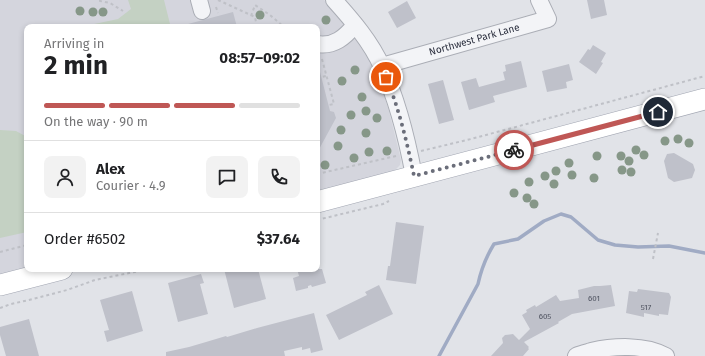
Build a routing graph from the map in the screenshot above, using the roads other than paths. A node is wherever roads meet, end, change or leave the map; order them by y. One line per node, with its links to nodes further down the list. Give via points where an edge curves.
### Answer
1 (334, 0): 3 (street)
2 (539, 0): 5 (street, Northwest Park Lane, via 548,19)
3 (356, 25): 4 (street, via 339,41 322,45); 5 (street)
4 (320, 49)
5 (382, 66): 7 (street, via 410,153)
6 (705, 99): 7 (main road)
7 (414, 176): 8 (main road)
8 (320, 201)
9 (50, 272): 10 (main road)
10 (0, 285)
11 (576, 356): 12 (street, via 603,348 632,347 659,352)
12 (666, 356)

